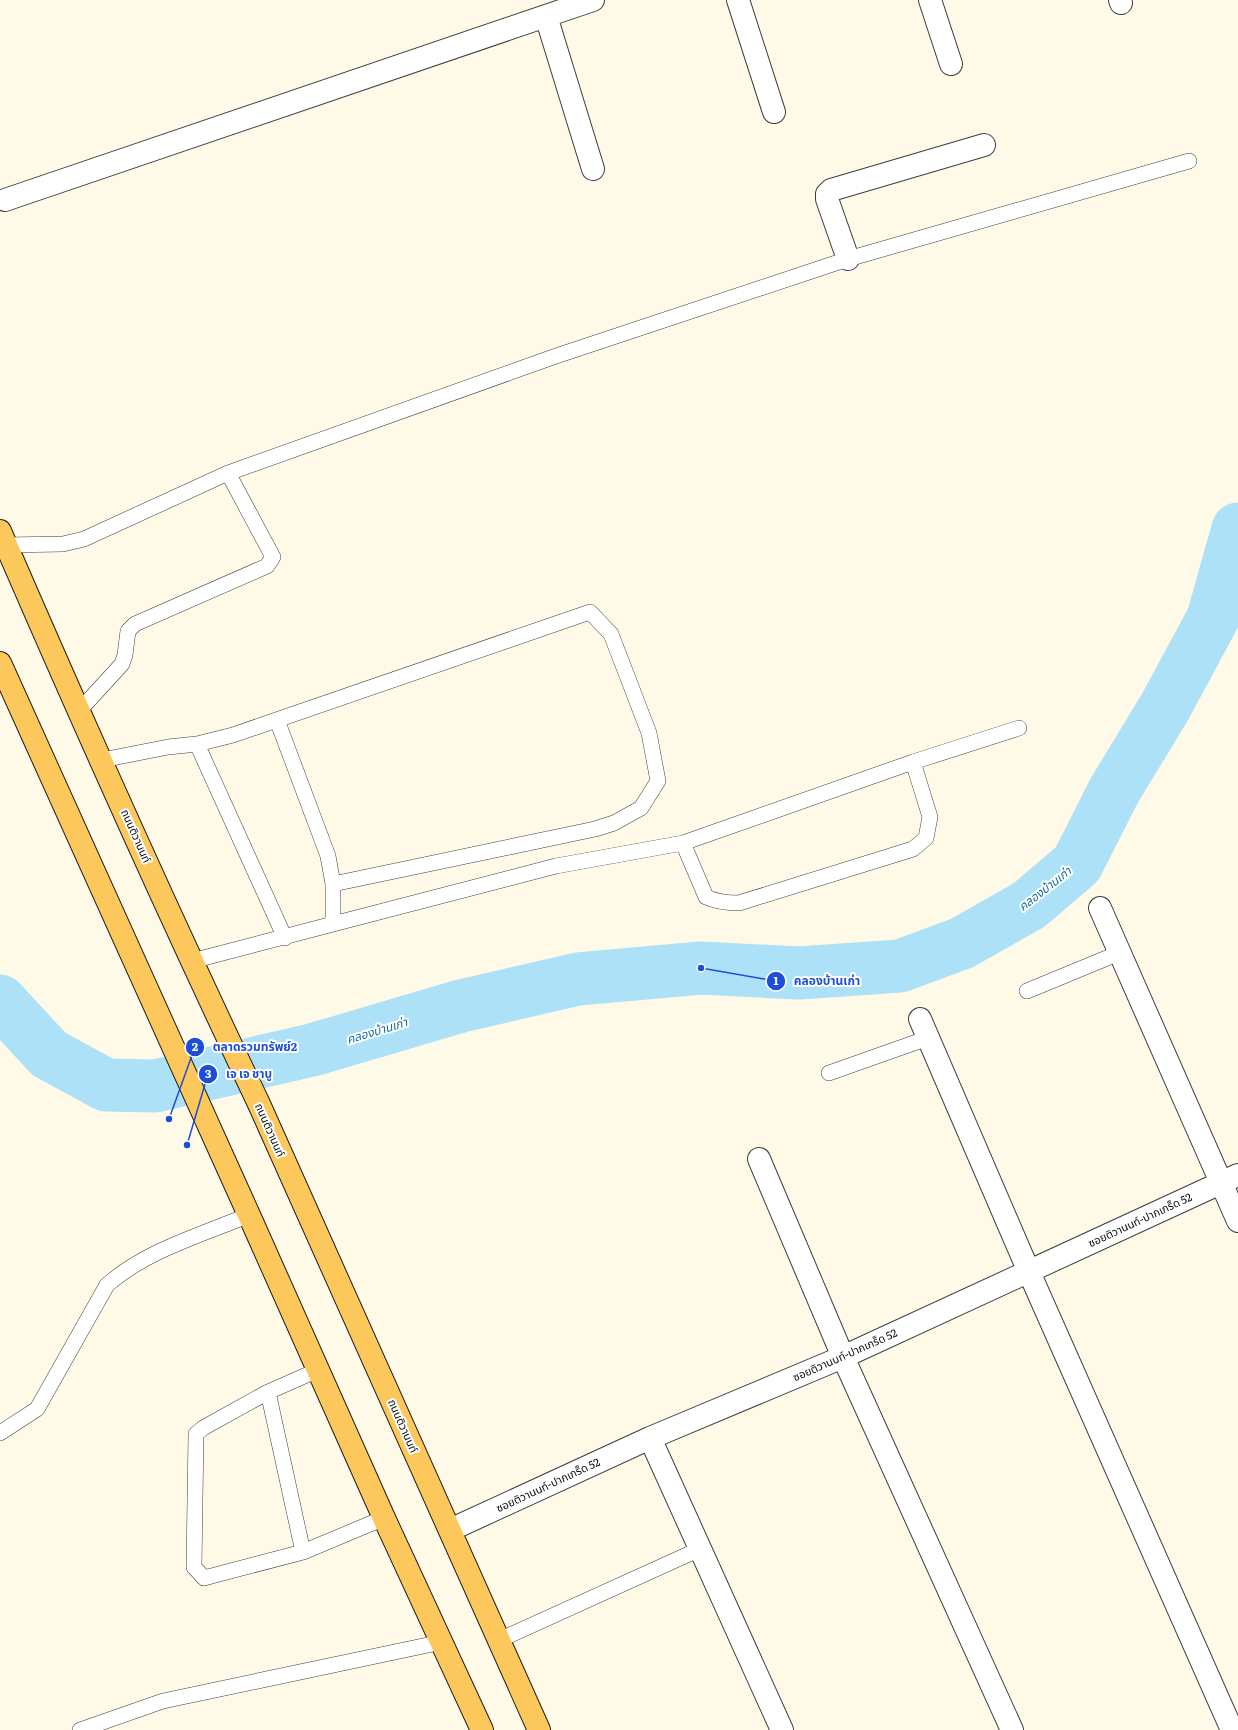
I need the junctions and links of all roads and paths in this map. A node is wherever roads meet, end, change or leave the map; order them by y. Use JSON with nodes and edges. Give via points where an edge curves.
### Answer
{"nodes":[{"id":1,"x":593,"y":0,"type":"edge"},
{"id":2,"x":738,"y":0,"type":"edge"},
{"id":3,"x":930,"y":0,"type":"edge"},
{"id":4,"x":546,"y":16,"type":"junction"},
{"id":5,"x":952,"y":64,"type":"dead end"},
{"id":6,"x":774,"y":112,"type":"dead end"},
{"id":7,"x":984,"y":144,"type":"dead end"},
{"id":8,"x":1189,"y":161,"type":"dead end"},
{"id":9,"x":593,"y":169,"type":"dead end"},
{"id":10,"x":5,"y":200,"type":"dead end"},
{"id":11,"x":848,"y":259,"type":"junction"},
{"id":12,"x":228,"y":473,"type":"junction"},
{"id":13,"x":3,"y":538,"type":"edge"},
{"id":14,"x":0,"y":664,"type":"edge"},
{"id":15,"x":79,"y":711,"type":"junction"},
{"id":16,"x":277,"y":720,"type":"junction"},
{"id":17,"x":1019,"y":728,"type":"dead end"},
{"id":18,"x":197,"y":744,"type":"junction"},
{"id":19,"x":102,"y":760,"type":"junction"},
{"id":20,"x":913,"y":762,"type":"junction"},
{"id":21,"x":683,"y":843,"type":"junction"},
{"id":22,"x":333,"y":884,"type":"junction"},
{"id":23,"x":1100,"y":908,"type":"dead end"},
{"id":24,"x":334,"y":924,"type":"junction"},
{"id":25,"x":285,"y":938,"type":"junction"},
{"id":26,"x":1119,"y":953,"type":"junction"},
{"id":27,"x":192,"y":961,"type":"junction"},
{"id":28,"x":1027,"y":991,"type":"dead end"},
{"id":29,"x":924,"y":1029,"type":"joint"},
{"id":30,"x":829,"y":1073,"type":"dead end"},
{"id":31,"x":759,"y":1159,"type":"dead end"},
{"id":32,"x":1229,"y":1179,"type":"edge"},
{"id":33,"x":249,"y":1215,"type":"junction"},
{"id":34,"x":1238,"y":1221,"type":"edge"},
{"id":35,"x":1029,"y":1272,"type":"junction"},
{"id":36,"x":843,"y":1357,"type":"junction"},
{"id":37,"x":318,"y":1370,"type":"junction"},
{"id":38,"x":268,"y":1392,"type":"junction"},
{"id":39,"x":0,"y":1433,"type":"edge"},
{"id":40,"x":650,"y":1438,"type":"junction"},
{"id":41,"x":384,"y":1518,"type":"junction"},
{"id":42,"x":450,"y":1530,"type":"junction"},
{"id":43,"x":700,"y":1549,"type":"junction"},
{"id":44,"x":303,"y":1552,"type":"junction"},
{"id":45,"x":499,"y":1640,"type":"junction"},
{"id":46,"x":442,"y":1642,"type":"junction"},
{"id":47,"x":80,"y":1730,"type":"edge"},
{"id":48,"x":482,"y":1730,"type":"edge"},
{"id":49,"x":539,"y":1730,"type":"edge"},
{"id":50,"x":782,"y":1730,"type":"edge"},
{"id":51,"x":1012,"y":1730,"type":"edge"},
{"id":52,"x":1232,"y":1730,"type":"edge"}],
"edges":[{"from":1,"to":4,"type":"street"},
{"from":2,"to":6,"type":"street"},
{"from":3,"to":5,"type":"street"},
{"from":4,"to":9,"type":"street"},
{"from":4,"to":10,"type":"street"},
{"from":7,"to":11,"type":"street","via":[[831,190],[827,199]]},
{"from":8,"to":11,"type":"lane"},
{"from":11,"to":12,"type":"lane","via":[[556,356]]},
{"from":12,"to":13,"type":"lane","via":[[84,539],[63,544]]},
{"from":12,"to":15,"type":"lane","via":[[273,557],[271,563],[135,624],[128,631],[122,664]]},
{"from":13,"to":15,"type":"main road","name":"ถนนติวานนท์"},
{"from":14,"to":33,"type":"main road"},
{"from":15,"to":19,"type":"main road","name":"ถนนติวานนท์"},
{"from":16,"to":18,"type":"lane"},
{"from":16,"to":22,"type":"lane","via":[[328,856]]},
{"from":16,"to":22,"type":"lane","via":[[590,612],[611,634],[649,733],[658,781],[640,808],[614,823]]},
{"from":17,"to":20,"type":"lane"},
{"from":18,"to":19,"type":"lane"},
{"from":18,"to":25,"type":"lane"},
{"from":19,"to":27,"type":"main road","name":"ถนนติวานนท์"},
{"from":20,"to":21,"type":"lane"},
{"from":20,"to":21,"type":"lane","via":[[930,817],[926,838],[913,849],[739,903],[728,903],[706,897]]},
{"from":21,"to":24,"type":"lane","via":[[556,866]]},
{"from":22,"to":24,"type":"lane"},
{"from":23,"to":26,"type":"street"},
{"from":24,"to":25,"type":"lane"},
{"from":25,"to":27,"type":"lane"},
{"from":26,"to":28,"type":"lane"},
{"from":26,"to":32,"type":"street"},
{"from":27,"to":42,"type":"main road","name":"ถนนติวานนท์"},
{"from":29,"to":30,"type":"lane"},
{"from":29,"to":35,"type":"street"},
{"from":31,"to":36,"type":"street"},
{"from":32,"to":34,"type":"street"},
{"from":32,"to":35,"type":"street","name":"ซอยติวานนท์-ปากเกร็ด 52"},
{"from":33,"to":37,"type":"main road"},
{"from":33,"to":39,"type":"lane","via":[[150,1256],[124,1271],[107,1285],[37,1409]]},
{"from":35,"to":36,"type":"street","name":"ซอยติวานนท์-ปากเกร็ด 52"},
{"from":35,"to":52,"type":"street"},
{"from":36,"to":40,"type":"street","name":"ซอยติวานนท์-ปากเกร็ด 52"},
{"from":36,"to":51,"type":"street"},
{"from":37,"to":38,"type":"lane"},
{"from":37,"to":41,"type":"main road"},
{"from":38,"to":44,"type":"lane"},
{"from":38,"to":44,"type":"lane","via":[[196,1434],[194,1567],[204,1578]]},
{"from":40,"to":42,"type":"street","name":"ซอยติวานนท์-ปากเกร็ด 52"},
{"from":40,"to":43,"type":"street"},
{"from":41,"to":44,"type":"lane"},
{"from":41,"to":46,"type":"main road"},
{"from":42,"to":45,"type":"main road","name":"ถนนติวานนท์"},
{"from":43,"to":45,"type":"lane"},
{"from":43,"to":50,"type":"street"},
{"from":45,"to":49,"type":"main road","name":"ถนนติวานนท์"},
{"from":46,"to":47,"type":"lane","via":[[163,1701]]},
{"from":46,"to":48,"type":"main road"}]}
